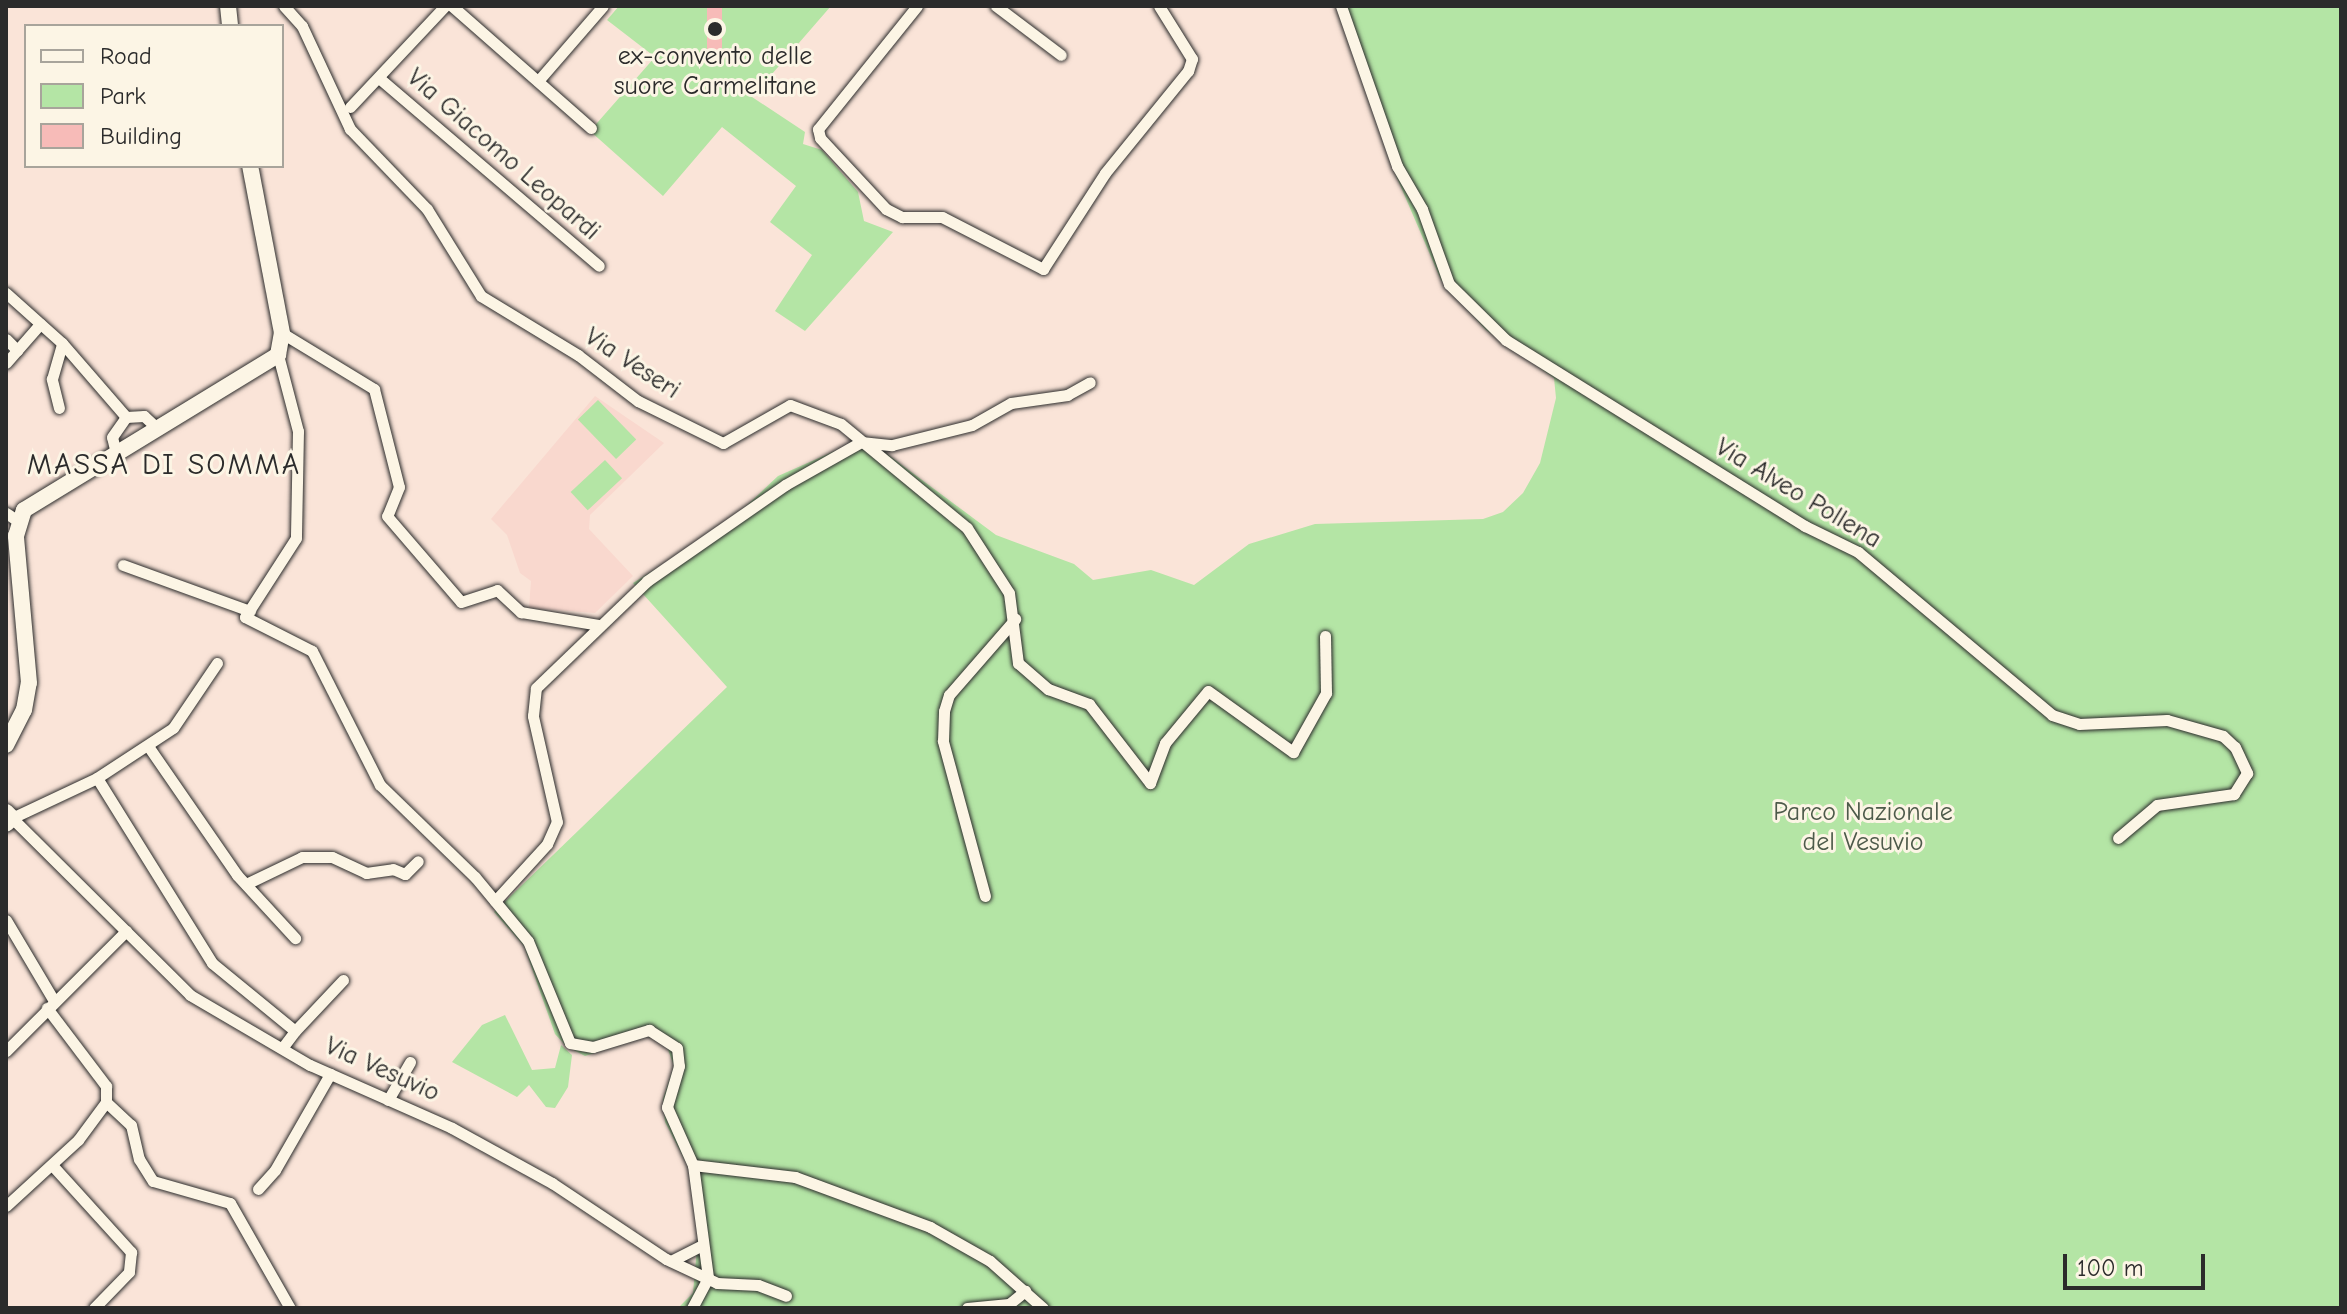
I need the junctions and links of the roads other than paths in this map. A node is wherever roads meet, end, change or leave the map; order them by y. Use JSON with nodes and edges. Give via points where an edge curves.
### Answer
{"nodes":[{"id":1,"x":284,"y":6,"type":"edge"},
{"id":2,"x":445,"y":6,"type":"edge"},
{"id":3,"x":452,"y":6,"type":"edge"},
{"id":4,"x":603,"y":6,"type":"edge"},
{"id":5,"x":917,"y":6,"type":"edge"},
{"id":6,"x":996,"y":6,"type":"edge"},
{"id":7,"x":1159,"y":6,"type":"edge"},
{"id":8,"x":1341,"y":6,"type":"edge"},
{"id":9,"x":1061,"y":55,"type":"dead end"},
{"id":10,"x":379,"y":78,"type":"junction"},
{"id":11,"x":538,"y":81,"type":"junction"},
{"id":12,"x":350,"y":107,"type":"dead end"},
{"id":13,"x":591,"y":128,"type":"dead end"},
{"id":14,"x":250,"y":168,"type":"edge"},
{"id":15,"x":599,"y":266,"type":"dead end"},
{"id":16,"x":6,"y":293,"type":"edge"},
{"id":17,"x":40,"y":324,"type":"junction"},
{"id":18,"x":282,"y":333,"type":"junction"},
{"id":19,"x":6,"y":339,"type":"edge"},
{"id":20,"x":62,"y":343,"type":"junction"},
{"id":21,"x":17,"y":350,"type":"junction"},
{"id":22,"x":278,"y":355,"type":"junction"},
{"id":23,"x":6,"y":363,"type":"edge"},
{"id":24,"x":1090,"y":382,"type":"dead end"},
{"id":25,"x":59,"y":408,"type":"dead end"},
{"id":26,"x":126,"y":417,"type":"junction"},
{"id":27,"x":158,"y":429,"type":"junction"},
{"id":28,"x":861,"y":442,"type":"junction"},
{"id":29,"x":116,"y":453,"type":"junction"},
{"id":30,"x":12,"y":517,"type":"edge"},
{"id":31,"x":123,"y":565,"type":"dead end"},
{"id":32,"x":248,"y":614,"type":"junction"},
{"id":33,"x":1015,"y":619,"type":"junction"},
{"id":34,"x":599,"y":625,"type":"junction"},
{"id":35,"x":1325,"y":636,"type":"dead end"},
{"id":36,"x":217,"y":663,"type":"dead end"},
{"id":37,"x":6,"y":745,"type":"edge"},
{"id":38,"x":148,"y":746,"type":"junction"},
{"id":39,"x":97,"y":778,"type":"junction"},
{"id":40,"x":8,"y":818,"type":"edge"},
{"id":41,"x":2118,"y":838,"type":"dead end"},
{"id":42,"x":418,"y":861,"type":"dead end"},
{"id":43,"x":246,"y":884,"type":"junction"},
{"id":44,"x":985,"y":896,"type":"dead end"},
{"id":45,"x":495,"y":901,"type":"junction"},
{"id":46,"x":6,"y":920,"type":"edge"},
{"id":47,"x":126,"y":931,"type":"junction"},
{"id":48,"x":295,"y":938,"type":"dead end"},
{"id":49,"x":343,"y":980,"type":"dead end"},
{"id":50,"x":50,"y":1004,"type":"junction"},
{"id":51,"x":295,"y":1031,"type":"junction"},
{"id":52,"x":282,"y":1048,"type":"junction"},
{"id":53,"x":6,"y":1051,"type":"edge"},
{"id":54,"x":410,"y":1062,"type":"dead end"},
{"id":55,"x":330,"y":1074,"type":"junction"},
{"id":56,"x":388,"y":1100,"type":"junction"},
{"id":57,"x":106,"y":1102,"type":"junction"},
{"id":58,"x":52,"y":1165,"type":"junction"},
{"id":59,"x":693,"y":1165,"type":"junction"},
{"id":60,"x":258,"y":1189,"type":"dead end"},
{"id":61,"x":6,"y":1206,"type":"edge"},
{"id":62,"x":703,"y":1245,"type":"junction"},
{"id":63,"x":671,"y":1261,"type":"junction"},
{"id":64,"x":708,"y":1278,"type":"junction"},
{"id":65,"x":1025,"y":1291,"type":"junction"},
{"id":66,"x":786,"y":1296,"type":"dead end"},
{"id":67,"x":94,"y":1308,"type":"edge"},
{"id":68,"x":290,"y":1308,"type":"edge"},
{"id":69,"x":692,"y":1308,"type":"edge"},
{"id":70,"x":967,"y":1308,"type":"edge"},
{"id":71,"x":1043,"y":1308,"type":"edge"}],
"edges":[{"from":1,"to":28,"type":"street","name":"Via Veseri","via":[[302,26],[350,129],[427,209],[463,275],[489,304],[548,335],[638,401],[723,443],[790,405],[841,424]]},
{"from":2,"to":10,"type":"street","name":"Via Giacomo Leopardi"},
{"from":3,"to":11,"type":"street"},
{"from":4,"to":11,"type":"street"},
{"from":5,"to":7,"type":"street","via":[[818,129],[820,138],[886,209],[902,217],[942,217],[1043,269],[1105,173],[1188,71],[1192,59]]},
{"from":6,"to":9,"type":"street"},
{"from":8,"to":41,"type":"street","name":"Via Alveo Pollena","via":[[1397,166],[1422,209],[1449,284],[1506,340],[1805,526],[1858,552],[2052,715],[2079,724],[2167,720],[2223,736],[2235,747],[2247,773],[2234,794],[2157,805]]},
{"from":10,"to":12,"type":"street","name":"Via Giacomo Leopardi"},
{"from":10,"to":15,"type":"street","name":"Via Giacomo Leopardi"},
{"from":11,"to":13,"type":"street"},
{"from":14,"to":18,"type":"street"},
{"from":16,"to":17,"type":"street"},
{"from":17,"to":20,"type":"street"},
{"from":17,"to":21,"type":"street"},
{"from":18,"to":22,"type":"street"},
{"from":18,"to":34,"type":"street","via":[[374,389],[399,487],[387,516],[461,602],[497,590],[521,612]]},
{"from":19,"to":21,"type":"street"},
{"from":20,"to":25,"type":"street","via":[[52,379]]},
{"from":20,"to":26,"type":"street"},
{"from":21,"to":23,"type":"street"},
{"from":22,"to":27,"type":"street"},
{"from":22,"to":32,"type":"street","via":[[298,431],[301,495],[296,538]]},
{"from":24,"to":28,"type":"street","via":[[1067,395],[1011,403],[972,425],[892,445]]},
{"from":26,"to":27,"type":"street","via":[[144,416]]},
{"from":26,"to":29,"type":"street","via":[[112,437]]},
{"from":27,"to":29,"type":"street"},
{"from":28,"to":33,"type":"street","name":"Via Veseri","via":[[967,528],[1002,577]]},
{"from":28,"to":34,"type":"street","via":[[785,485],[647,581]]},
{"from":29,"to":30,"type":"street"},
{"from":30,"to":37,"type":"street","via":[[29,683],[24,710]]},
{"from":31,"to":32,"type":"street"},
{"from":32,"to":45,"type":"street","via":[[312,651],[380,785]]},
{"from":33,"to":35,"type":"street","name":"Via Veseri","via":[[1011,648],[1018,663],[1048,689],[1089,704],[1150,783],[1165,743],[1208,691],[1293,752],[1326,693]]},
{"from":33,"to":44,"type":"street","via":[[949,695],[944,711],[943,741]]},
{"from":34,"to":45,"type":"street","via":[[534,694],[533,716],[557,822],[547,844]]},
{"from":36,"to":38,"type":"street","via":[[191,710]]},
{"from":38,"to":39,"type":"street"},
{"from":38,"to":43,"type":"street"},
{"from":39,"to":40,"type":"street"},
{"from":39,"to":51,"type":"street","via":[[212,963]]},
{"from":40,"to":47,"type":"street","name":"Via Vesuvio"},
{"from":42,"to":43,"type":"street","via":[[402,875],[393,869],[361,872],[332,857],[302,857]]},
{"from":43,"to":48,"type":"street"},
{"from":45,"to":59,"type":"street","via":[[532,949],[570,1043],[593,1047],[649,1030],[677,1048],[679,1066],[667,1107]]},
{"from":46,"to":50,"type":"street"},
{"from":47,"to":50,"type":"street"},
{"from":47,"to":52,"type":"street","name":"Via Vesuvio","via":[[190,995]]},
{"from":49,"to":51,"type":"street"},
{"from":50,"to":53,"type":"street"},
{"from":50,"to":57,"type":"street","via":[[106,1086]]},
{"from":51,"to":52,"type":"street"},
{"from":52,"to":55,"type":"street","name":"Via Vesuvio"},
{"from":54,"to":56,"type":"street"},
{"from":55,"to":56,"type":"street","name":"Via Vesuvio"},
{"from":55,"to":60,"type":"street","via":[[275,1170]]},
{"from":56,"to":63,"type":"street","name":"Via Vesuvio","via":[[552,1183]]},
{"from":57,"to":58,"type":"street"},
{"from":57,"to":68,"type":"street","via":[[131,1125],[139,1159],[153,1181],[230,1203]]},
{"from":58,"to":61,"type":"street"},
{"from":58,"to":67,"type":"street","via":[[131,1252],[129,1272]]},
{"from":59,"to":62,"type":"street"},
{"from":59,"to":65,"type":"street","via":[[795,1177],[930,1227],[969,1247]]},
{"from":62,"to":63,"type":"street"},
{"from":62,"to":64,"type":"street"},
{"from":63,"to":64,"type":"street","name":"Via Vesuvio"},
{"from":64,"to":66,"type":"street","name":"Via Vesuvio"},
{"from":64,"to":69,"type":"street"},
{"from":65,"to":70,"type":"street","via":[[1009,1304]]},
{"from":65,"to":71,"type":"street"}]}
